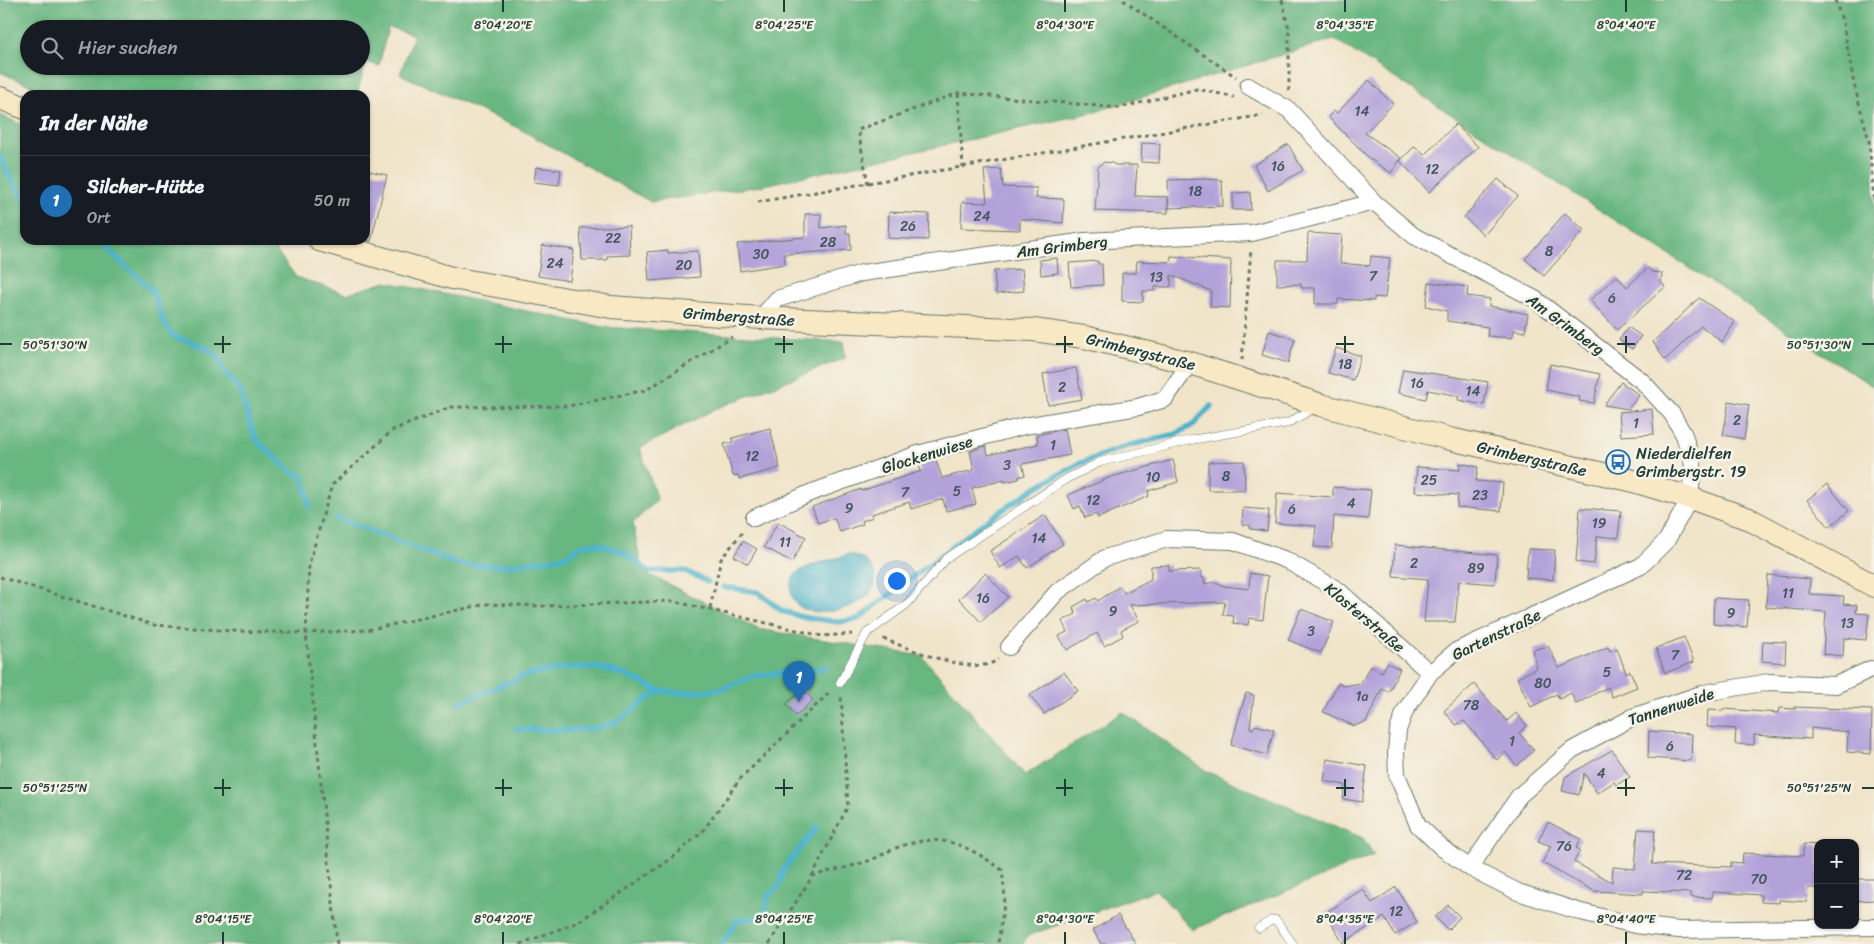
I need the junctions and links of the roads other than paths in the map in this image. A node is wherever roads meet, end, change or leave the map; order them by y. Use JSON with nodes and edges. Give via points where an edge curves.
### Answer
{"nodes":[{"id":1,"x":1246,"y":93,"type":"road end"},
{"id":2,"x":0,"y":98,"type":"edge"},
{"id":3,"x":20,"y":106,"type":"edge"},
{"id":4,"x":1374,"y":202,"type":"junction"},
{"id":5,"x":336,"y":245,"type":"edge"},
{"id":6,"x":761,"y":318,"type":"junction"},
{"id":7,"x":1190,"y":363,"type":"junction"},
{"id":8,"x":1320,"y":404,"type":"junction"},
{"id":9,"x":1690,"y":498,"type":"junction"},
{"id":10,"x":754,"y":518,"type":"road end"},
{"id":11,"x":1874,"y":586,"type":"edge"},
{"id":12,"x":1009,"y":647,"type":"road end"},
{"id":13,"x":1871,"y":670,"type":"dead end"},
{"id":14,"x":1430,"y":673,"type":"junction"},
{"id":15,"x":840,"y":682,"type":"road end"},
{"id":16,"x":1470,"y":868,"type":"junction"},
{"id":17,"x":1874,"y":927,"type":"edge"},
{"id":18,"x":1259,"y":928,"type":"dead end"},
{"id":19,"x":1293,"y":944,"type":"edge"}],
"edges":[{"from":1,"to":4,"type":"street","name":"Am Grimberg","via":[[1289,110]]},
{"from":2,"to":3,"type":"street"},
{"from":4,"to":6,"type":"street","name":"Am Grimberg","via":[[1252,233],[1084,241],[862,273],[777,299]]},
{"from":4,"to":9,"type":"street","name":"Am Grimberg","via":[[1414,236],[1535,298],[1643,382],[1672,414],[1684,434],[1693,465]]},
{"from":5,"to":6,"type":"street","name":"Grimbergstraße","via":[[452,278],[601,305]]},
{"from":6,"to":7,"type":"street","name":"Grimbergstraße","via":[[1033,330],[1084,336]]},
{"from":7,"to":8,"type":"street","name":"Grimbergstraße"},
{"from":7,"to":10,"type":"street","name":"Glockenwiese","via":[[1165,399],[1138,407],[1024,426],[918,454],[810,493]]},
{"from":8,"to":9,"type":"street","name":"Grimbergstraße","via":[[1450,439],[1630,480]]},
{"from":8,"to":15,"type":"lane","via":[[1288,423],[1191,440],[1100,462],[1066,479],[947,558],[907,604],[866,633]]},
{"from":9,"to":11,"type":"street","name":"Grimbergstraße","via":[[1749,519]]},
{"from":9,"to":14,"type":"street","name":"Gartenstraße","via":[[1667,540],[1641,566],[1456,651]]},
{"from":12,"to":14,"type":"street","name":"Klosterstraße","via":[[1057,592],[1104,558],[1167,539],[1233,542],[1286,560],[1338,590]]},
{"from":13,"to":16,"type":"street","name":"Tannenweide","via":[[1836,685],[1769,682],[1704,693],[1635,716],[1572,750],[1518,796]]},
{"from":14,"to":16,"type":"street","name":"Gartenstraße","via":[[1405,711],[1398,730],[1397,775],[1418,825]]},
{"from":16,"to":17,"type":"street","name":"Gartenstraße","via":[[1518,892],[1635,925],[1679,930]]},
{"from":18,"to":19,"type":"lane","via":[[1276,920]]}]}
